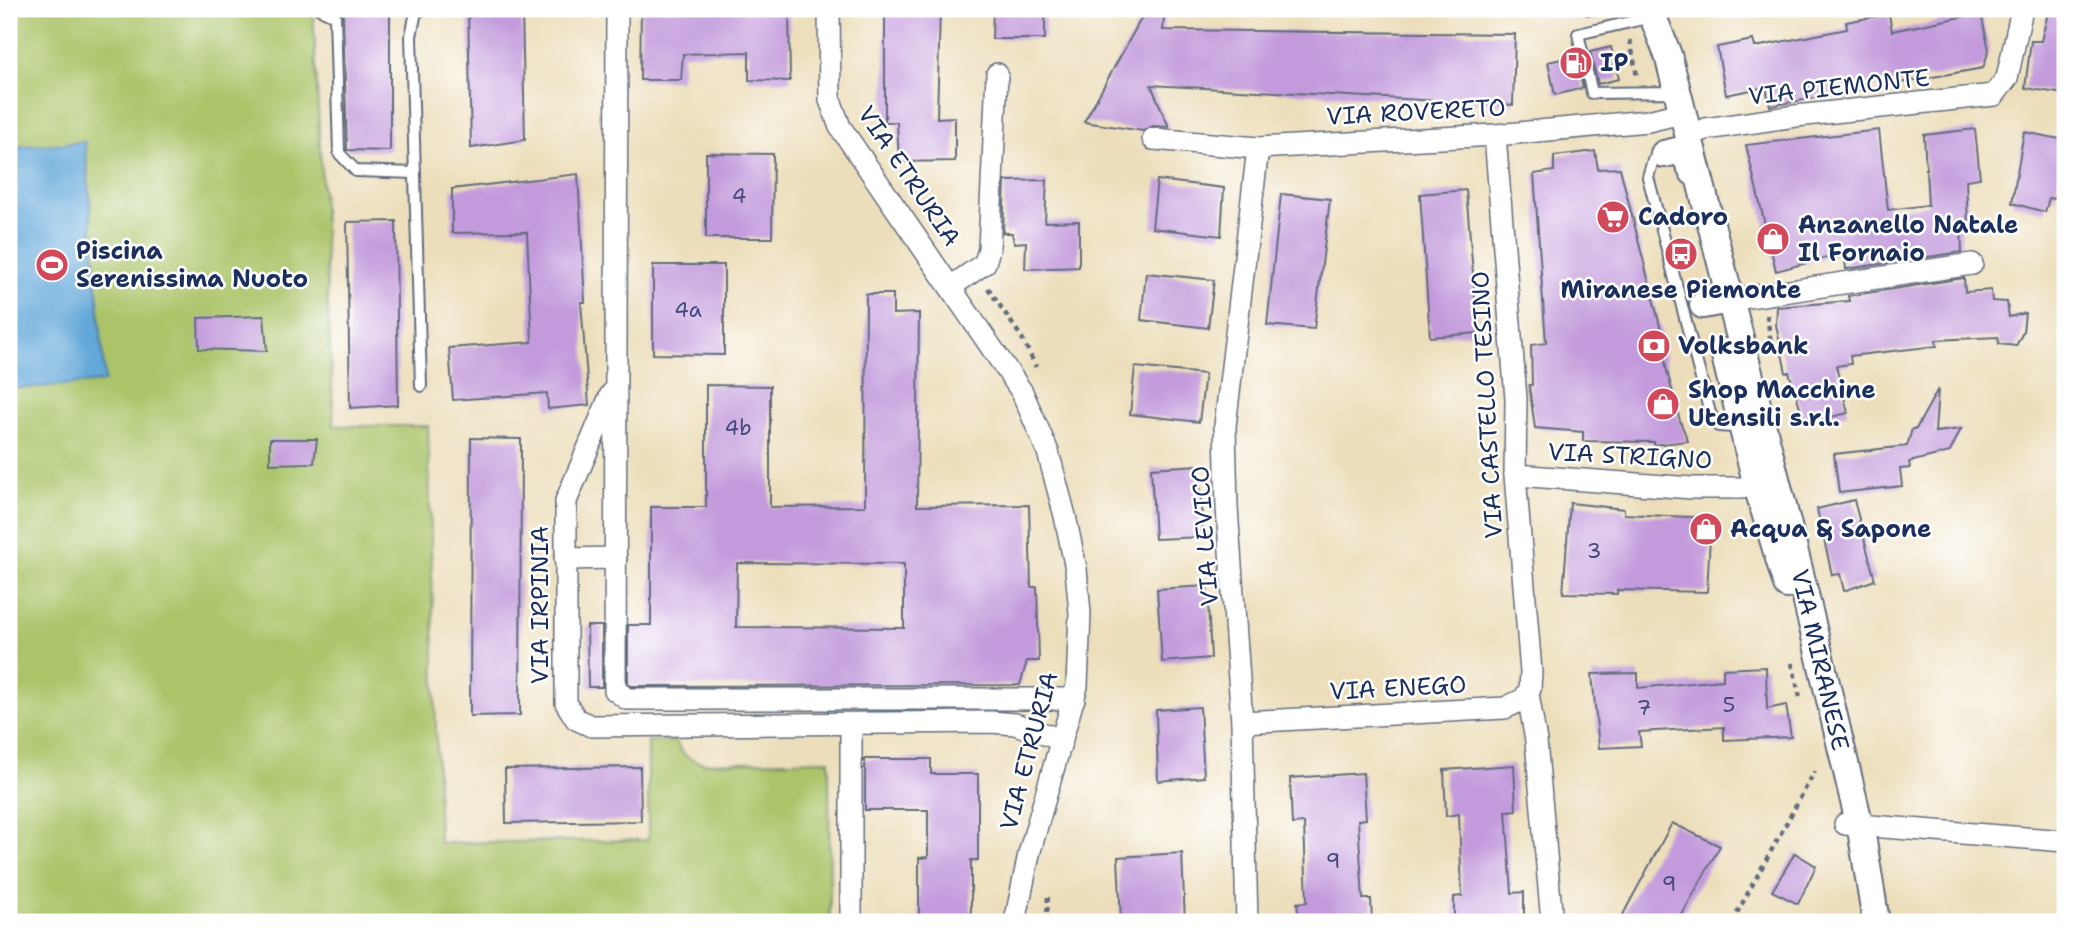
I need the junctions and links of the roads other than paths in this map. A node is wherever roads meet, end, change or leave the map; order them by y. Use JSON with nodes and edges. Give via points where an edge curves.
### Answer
{"nodes":[{"id":1,"x":320,"y":9,"type":"edge"},
{"id":2,"x":424,"y":9,"type":"edge"},
{"id":3,"x":617,"y":9,"type":"edge"},
{"id":4,"x":829,"y":9,"type":"edge"},
{"id":5,"x":1588,"y":9,"type":"edge"},
{"id":6,"x":2022,"y":9,"type":"edge"},
{"id":7,"x":1645,"y":11,"type":"edge"},
{"id":8,"x":997,"y":74,"type":"dead end"},
{"id":9,"x":1669,"y":118,"type":"junction"},
{"id":10,"x":1495,"y":135,"type":"junction"},
{"id":11,"x":1153,"y":139,"type":"dead end"},
{"id":12,"x":1258,"y":148,"type":"junction"},
{"id":13,"x":415,"y":173,"type":"junction"},
{"id":14,"x":1972,"y":264,"type":"dead end"},
{"id":15,"x":952,"y":286,"type":"junction"},
{"id":16,"x":1707,"y":303,"type":"junction"},
{"id":17,"x":616,"y":383,"type":"junction"},
{"id":18,"x":421,"y":386,"type":"dead end"},
{"id":19,"x":1753,"y":391,"type":"junction"},
{"id":20,"x":1743,"y":425,"type":"junction"},
{"id":21,"x":1515,"y":475,"type":"junction"},
{"id":22,"x":1750,"y":487,"type":"junction"},
{"id":23,"x":616,"y":558,"type":"junction"},
{"id":24,"x":565,"y":559,"type":"junction"},
{"id":25,"x":1800,"y":572,"type":"junction"},
{"id":26,"x":1528,"y":694,"type":"junction"},
{"id":27,"x":794,"y":699,"type":"junction"},
{"id":28,"x":1074,"y":699,"type":"junction"},
{"id":29,"x":1242,"y":722,"type":"junction"},
{"id":30,"x":794,"y":723,"type":"junction"},
{"id":31,"x":851,"y":724,"type":"junction"},
{"id":32,"x":1062,"y":740,"type":"junction"},
{"id":33,"x":1852,"y":824,"type":"junction"},
{"id":34,"x":2065,"y":841,"type":"edge"},
{"id":35,"x":1874,"y":913,"type":"edge"},
{"id":36,"x":851,"y":922,"type":"edge"},
{"id":37,"x":1015,"y":922,"type":"edge"},
{"id":38,"x":1247,"y":922,"type":"edge"},
{"id":39,"x":1552,"y":922,"type":"edge"}],
"edges":[{"from":1,"to":13,"type":"lane","via":[[335,16],[339,153],[356,171]]},
{"from":2,"to":13,"type":"lane","via":[[416,12],[411,23]]},
{"from":3,"to":17,"type":"street","name":"VIA IRPINIA"},
{"from":4,"to":15,"type":"street","name":"VIA ETRURIA","via":[[830,100],[840,127]]},
{"from":5,"to":7,"type":"lane"},
{"from":6,"to":9,"type":"street","name":"VIA PIEMONTE","via":[[2010,67],[1997,92],[1979,99],[1706,129]]},
{"from":7,"to":9,"type":"street"},
{"from":7,"to":9,"type":"lane","via":[[1626,23],[1578,34],[1592,93]]},
{"from":8,"to":15,"type":"street","name":"VIA ETRURIA","via":[[989,249],[985,263]]},
{"from":9,"to":10,"type":"street","name":"VIA ROVERETO"},
{"from":9,"to":16,"type":"street"},
{"from":9,"to":16,"type":"street","name":"VIA MIRANESE","via":[[1697,176]]},
{"from":10,"to":12,"type":"street","name":"VIA ROVERETO"},
{"from":10,"to":21,"type":"street","name":"VIA CASTELLO TESINO","via":[[1516,399]]},
{"from":11,"to":12,"type":"street","name":"VIA ROVERETO"},
{"from":12,"to":29,"type":"street","name":"VIA LEVICO","via":[[1225,426]]},
{"from":13,"to":18,"type":"lane"},
{"from":14,"to":16,"type":"street"},
{"from":15,"to":28,"type":"street","name":"VIA ETRURIA","via":[[1022,392],[1048,452],[1076,569],[1079,658]]},
{"from":16,"to":19,"type":"street","name":"VIA MIRANESE"},
{"from":16,"to":20,"type":"street"},
{"from":17,"to":23,"type":"street"},
{"from":17,"to":24,"type":"street","name":"VIA IRPINIA","via":[[566,501]]},
{"from":19,"to":20,"type":"street"},
{"from":19,"to":25,"type":"street","name":"VIA MIRANESE"},
{"from":20,"to":22,"type":"street","via":[[1764,474]]},
{"from":21,"to":22,"type":"street","name":"VIA STRIGNO","via":[[1692,488]]},
{"from":21,"to":26,"type":"street","name":"VIA CASTELLO TESINO","via":[[1531,672]]},
{"from":22,"to":25,"type":"street","via":[[1770,493],[1787,551]]},
{"from":22,"to":33,"type":"street","name":"VIA MIRANESE","via":[[1804,640]]},
{"from":23,"to":24,"type":"street"},
{"from":23,"to":27,"type":"street","via":[[615,690],[627,699]]},
{"from":24,"to":30,"type":"street","name":"VIA IRPINIA","via":[[566,703],[576,719],[592,726]]},
{"from":25,"to":33,"type":"street","name":"VIA MIRANESE"},
{"from":26,"to":29,"type":"street","name":"VIA ENEGO","via":[[1513,706],[1478,710]]},
{"from":26,"to":39,"type":"street"},
{"from":27,"to":28,"type":"street"},
{"from":27,"to":30,"type":"street"},
{"from":28,"to":32,"type":"street","name":"VIA ETRURIA"},
{"from":29,"to":38,"type":"street","name":"VIA LEVICO"},
{"from":30,"to":31,"type":"street","name":"VIA IRPINIA"},
{"from":31,"to":32,"type":"street","name":"VIA IRPINIA","via":[[1016,724]]},
{"from":31,"to":36,"type":"street"},
{"from":32,"to":37,"type":"street","name":"VIA ETRURIA"},
{"from":33,"to":34,"type":"street"},
{"from":33,"to":35,"type":"street","name":"VIA MIRANESE"}]}
